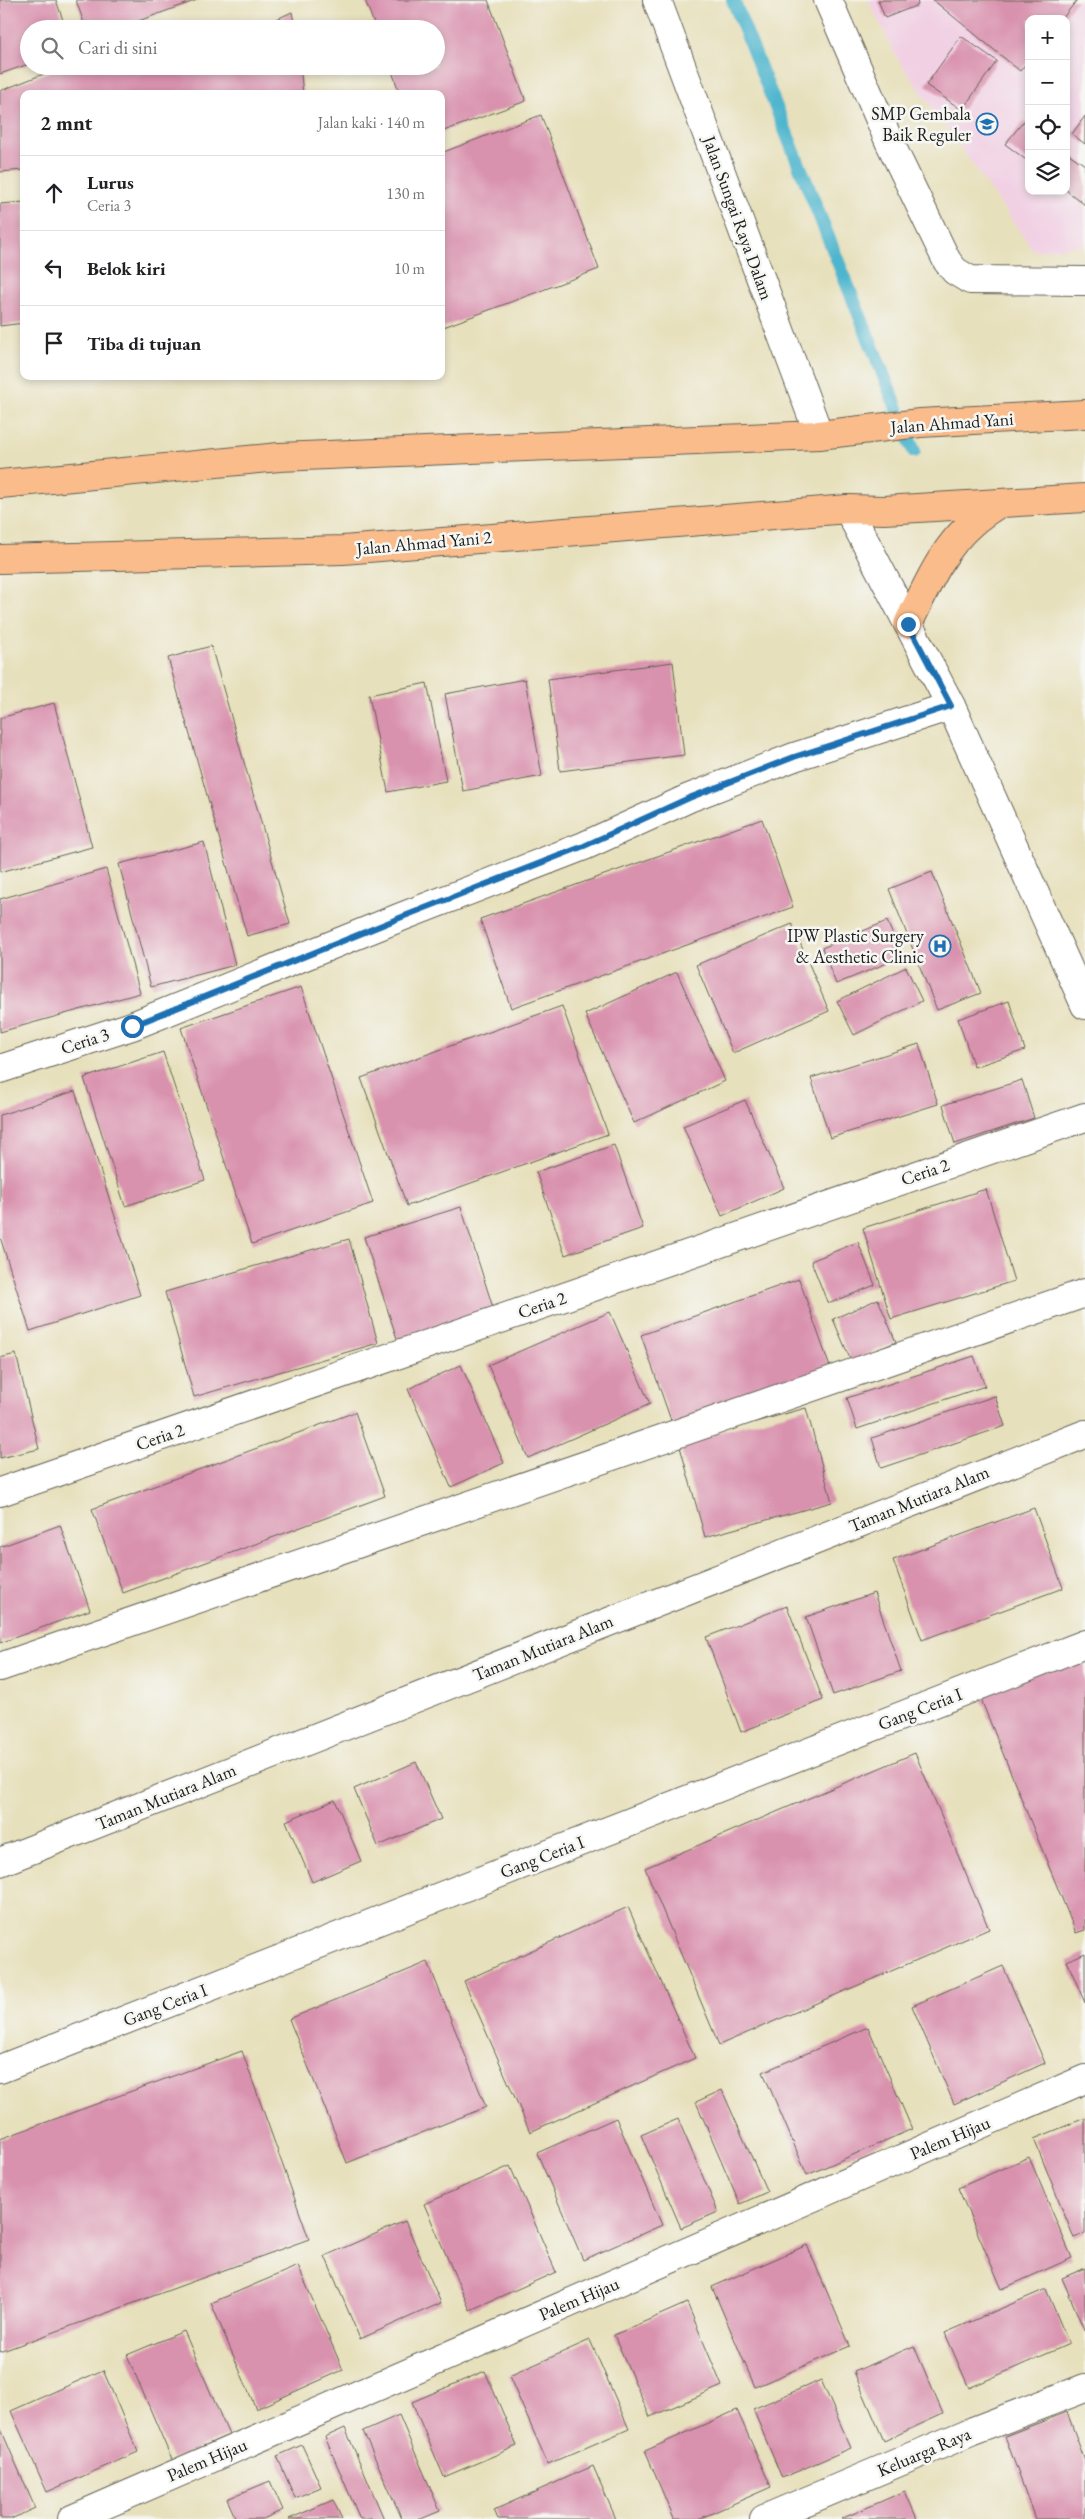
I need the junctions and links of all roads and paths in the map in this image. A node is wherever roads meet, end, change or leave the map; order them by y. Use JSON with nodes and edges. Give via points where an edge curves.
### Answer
{"nodes":[{"id":1,"x":657,"y":0,"type":"edge"},
{"id":2,"x":828,"y":0,"type":"edge"},
{"id":3,"x":1085,"y":281,"type":"edge"},
{"id":4,"x":1085,"y":414,"type":"edge"},
{"id":5,"x":819,"y":435,"type":"junction"},
{"id":6,"x":0,"y":484,"type":"edge"},
{"id":7,"x":1085,"y":498,"type":"edge"},
{"id":8,"x":1000,"y":503,"type":"junction"},
{"id":9,"x":848,"y":509,"type":"junction"},
{"id":10,"x":0,"y":559,"type":"edge"},
{"id":11,"x":908,"y":624,"type":"junction"},
{"id":12,"x":951,"y":706,"type":"junction"},
{"id":13,"x":1085,"y":1005,"type":"edge"},
{"id":14,"x":0,"y":1069,"type":"edge"},
{"id":15,"x":1085,"y":1117,"type":"edge"},
{"id":16,"x":1085,"y":1293,"type":"edge"},
{"id":17,"x":1085,"y":1434,"type":"edge"},
{"id":18,"x":0,"y":1492,"type":"edge"},
{"id":19,"x":1085,"y":1644,"type":"edge"},
{"id":20,"x":0,"y":1667,"type":"edge"},
{"id":21,"x":0,"y":1862,"type":"edge"},
{"id":22,"x":0,"y":2070,"type":"edge"},
{"id":23,"x":1085,"y":2080,"type":"edge"},
{"id":24,"x":1085,"y":2388,"type":"edge"},
{"id":25,"x":72,"y":2519,"type":"edge"},
{"id":26,"x":764,"y":2519,"type":"edge"}],
"edges":[{"from":1,"to":5,"type":"street","name":"Jalan Sungai Raya Dalam"},
{"from":2,"to":3,"type":"street","via":[[889,141],[955,272],[970,280]]},
{"from":4,"to":5,"type":"highway","name":"Jalan Ahmad Yani","via":[[920,423]]},
{"from":5,"to":6,"type":"highway","via":[[279,457]]},
{"from":7,"to":8,"type":"highway"},
{"from":8,"to":9,"type":"highway"},
{"from":8,"to":11,"type":"highway","via":[[972,523],[940,560]]},
{"from":9,"to":10,"type":"highway","name":"Jalan Ahmad Yani 2","via":[[343,550]]},
{"from":9,"to":11,"type":"street"},
{"from":11,"to":12,"type":"street"},
{"from":12,"to":13,"type":"street"},
{"from":12,"to":14,"type":"street","name":"Ceria 3","via":[[794,757],[689,798],[584,846],[132,1026]]},
{"from":15,"to":18,"type":"street","name":"Ceria 2"},
{"from":16,"to":20,"type":"street"},
{"from":17,"to":21,"type":"street","name":"Taman Mutiara Alam"},
{"from":19,"to":22,"type":"street","name":"Gang Ceria I"},
{"from":23,"to":25,"type":"street","name":"Palem Hijau"},
{"from":24,"to":26,"type":"street","name":"Keluarga Raya","via":[[972,2431]]}]}
